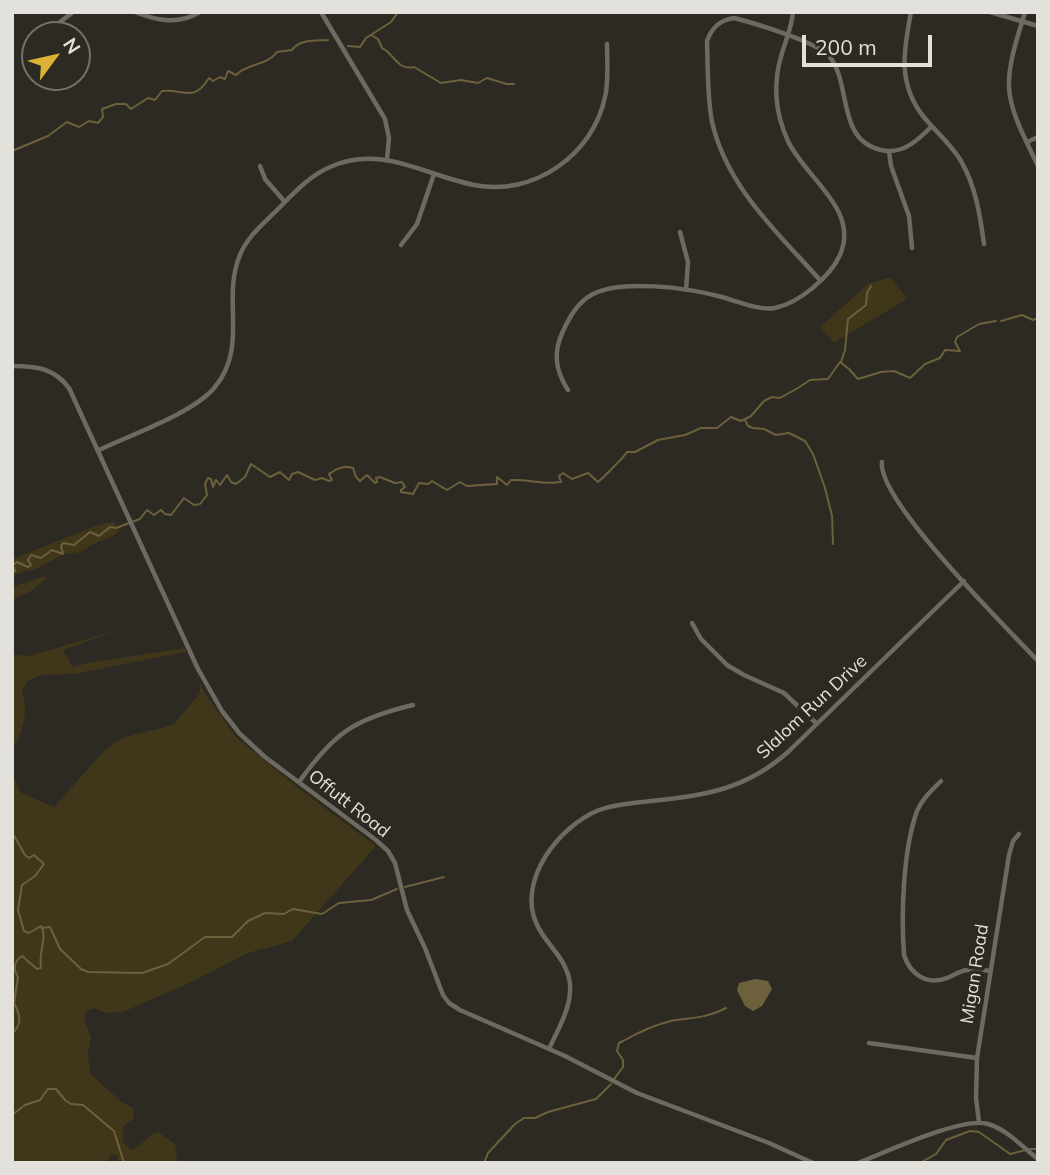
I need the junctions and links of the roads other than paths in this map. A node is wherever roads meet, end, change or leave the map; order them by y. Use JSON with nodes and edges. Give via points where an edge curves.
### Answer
{"nodes":[{"id":1,"x":135,"y":12,"type":"edge"},
{"id":2,"x":201,"y":12,"type":"edge"},
{"id":3,"x":321,"y":12,"type":"edge"},
{"id":4,"x":793,"y":12,"type":"edge"},
{"id":5,"x":911,"y":12,"type":"edge"},
{"id":6,"x":990,"y":12,"type":"edge"},
{"id":7,"x":1025,"y":12,"type":"edge"},
{"id":8,"x":1023,"y":22,"type":"junction"},
{"id":9,"x":1038,"y":26,"type":"edge"},
{"id":10,"x":787,"y":36,"type":"junction"},
{"id":11,"x":607,"y":44,"type":"dead end"},
{"id":12,"x":932,"y":126,"type":"junction"},
{"id":13,"x":1038,"y":137,"type":"edge"},
{"id":14,"x":1027,"y":142,"type":"junction"},
{"id":15,"x":889,"y":151,"type":"junction"},
{"id":16,"x":387,"y":159,"type":"junction"},
{"id":17,"x":260,"y":166,"type":"dead end"},
{"id":18,"x":1038,"y":166,"type":"edge"},
{"id":19,"x":434,"y":174,"type":"junction"},
{"id":20,"x":285,"y":202,"type":"junction"},
{"id":21,"x":680,"y":232,"type":"dead end"},
{"id":22,"x":984,"y":244,"type":"dead end"},
{"id":23,"x":401,"y":245,"type":"dead end"},
{"id":24,"x":912,"y":248,"type":"dead end"},
{"id":25,"x":820,"y":280,"type":"junction"},
{"id":26,"x":686,"y":290,"type":"junction"},
{"id":27,"x":12,"y":366,"type":"edge"},
{"id":28,"x":568,"y":390,"type":"dead end"},
{"id":29,"x":99,"y":450,"type":"junction"},
{"id":30,"x":882,"y":462,"type":"dead end"},
{"id":31,"x":964,"y":581,"type":"junction"},
{"id":32,"x":692,"y":623,"type":"dead end"},
{"id":33,"x":1038,"y":661,"type":"edge"},
{"id":34,"x":413,"y":705,"type":"dead end"},
{"id":35,"x":817,"y":724,"type":"junction"},
{"id":36,"x":941,"y":781,"type":"dead end"},
{"id":37,"x":299,"y":782,"type":"junction"},
{"id":38,"x":1019,"y":834,"type":"dead end"},
{"id":39,"x":990,"y":971,"type":"junction"},
{"id":40,"x":869,"y":1043,"type":"dead end"},
{"id":41,"x":549,"y":1049,"type":"junction"},
{"id":42,"x":977,"y":1058,"type":"junction"},
{"id":43,"x":979,"y":1122,"type":"junction"},
{"id":44,"x":1038,"y":1158,"type":"edge"},
{"id":45,"x":813,"y":1163,"type":"edge"},
{"id":46,"x":858,"y":1163,"type":"edge"}],
"edges":[{"from":1,"to":2,"type":"street","via":[[176,21]]},
{"from":3,"to":16,"type":"street","via":[[385,119]]},
{"from":4,"to":10,"type":"street"},
{"from":5,"to":12,"type":"street","via":[[904,48],[905,78],[914,102]]},
{"from":6,"to":8,"type":"street"},
{"from":7,"to":8,"type":"street"},
{"from":8,"to":9,"type":"street"},
{"from":8,"to":14,"type":"street","via":[[1010,68],[1009,91]]},
{"from":10,"to":15,"type":"street","via":[[827,54],[836,68],[855,129],[867,144]]},
{"from":10,"to":25,"type":"street","via":[[776,78],[781,124],[800,163],[839,210],[844,229],[841,253]]},
{"from":10,"to":25,"type":"street","via":[[734,18],[724,20],[710,33],[712,122],[735,180]]},
{"from":11,"to":19,"type":"street","via":[[606,96],[598,120],[576,152],[556,168],[503,187],[475,186]]},
{"from":12,"to":15,"type":"street","via":[[912,144]]},
{"from":12,"to":22,"type":"street","via":[[960,159],[971,182]]},
{"from":13,"to":14,"type":"street"},
{"from":14,"to":18,"type":"street"},
{"from":15,"to":24,"type":"street","via":[[909,216]]},
{"from":16,"to":19,"type":"street"},
{"from":16,"to":20,"type":"street","via":[[332,166]]},
{"from":17,"to":20,"type":"street"},
{"from":19,"to":23,"type":"street","via":[[417,224]]},
{"from":20,"to":29,"type":"street","via":[[251,237],[239,258],[233,283],[233,348],[217,385],[192,406]]},
{"from":21,"to":26,"type":"street","via":[[688,262]]},
{"from":25,"to":26,"type":"street","via":[[775,308]]},
{"from":26,"to":28,"type":"street","via":[[609,288],[586,299],[568,319],[555,349],[560,379]]},
{"from":27,"to":29,"type":"street","name":"Offutt Road","via":[[41,368],[62,379]]},
{"from":29,"to":37,"type":"street","name":"Offutt Road","via":[[214,698],[251,745]]},
{"from":30,"to":31,"type":"street","via":[[884,478],[904,513]]},
{"from":31,"to":33,"type":"street"},
{"from":31,"to":35,"type":"street","name":"Slalom Run Drive"},
{"from":32,"to":35,"type":"street","via":[[727,665],[784,693]]},
{"from":34,"to":37,"type":"street","via":[[377,714],[348,729],[325,748]]},
{"from":35,"to":41,"type":"street","name":"Slalom Run Drive","via":[[776,763],[741,783],[706,794],[606,808],[581,820],[559,839],[536,875],[531,897],[536,922],[562,959],[570,982],[568,1007]]},
{"from":36,"to":39,"type":"street","via":[[923,800],[915,819],[905,880],[904,955],[915,973],[931,981],[969,969]]},
{"from":37,"to":41,"type":"street","name":"Offutt Road","via":[[390,855],[407,910],[447,1001]]},
{"from":38,"to":39,"type":"street","name":"Migan Road","via":[[1009,855]]},
{"from":39,"to":42,"type":"street","name":"Migan Road"},
{"from":40,"to":42,"type":"street"},
{"from":41,"to":45,"type":"street","name":"Offutt Road","via":[[637,1093]]},
{"from":42,"to":43,"type":"street","name":"Migan Road"},
{"from":43,"to":44,"type":"street","via":[[1000,1129]]},
{"from":43,"to":46,"type":"street"}]}
